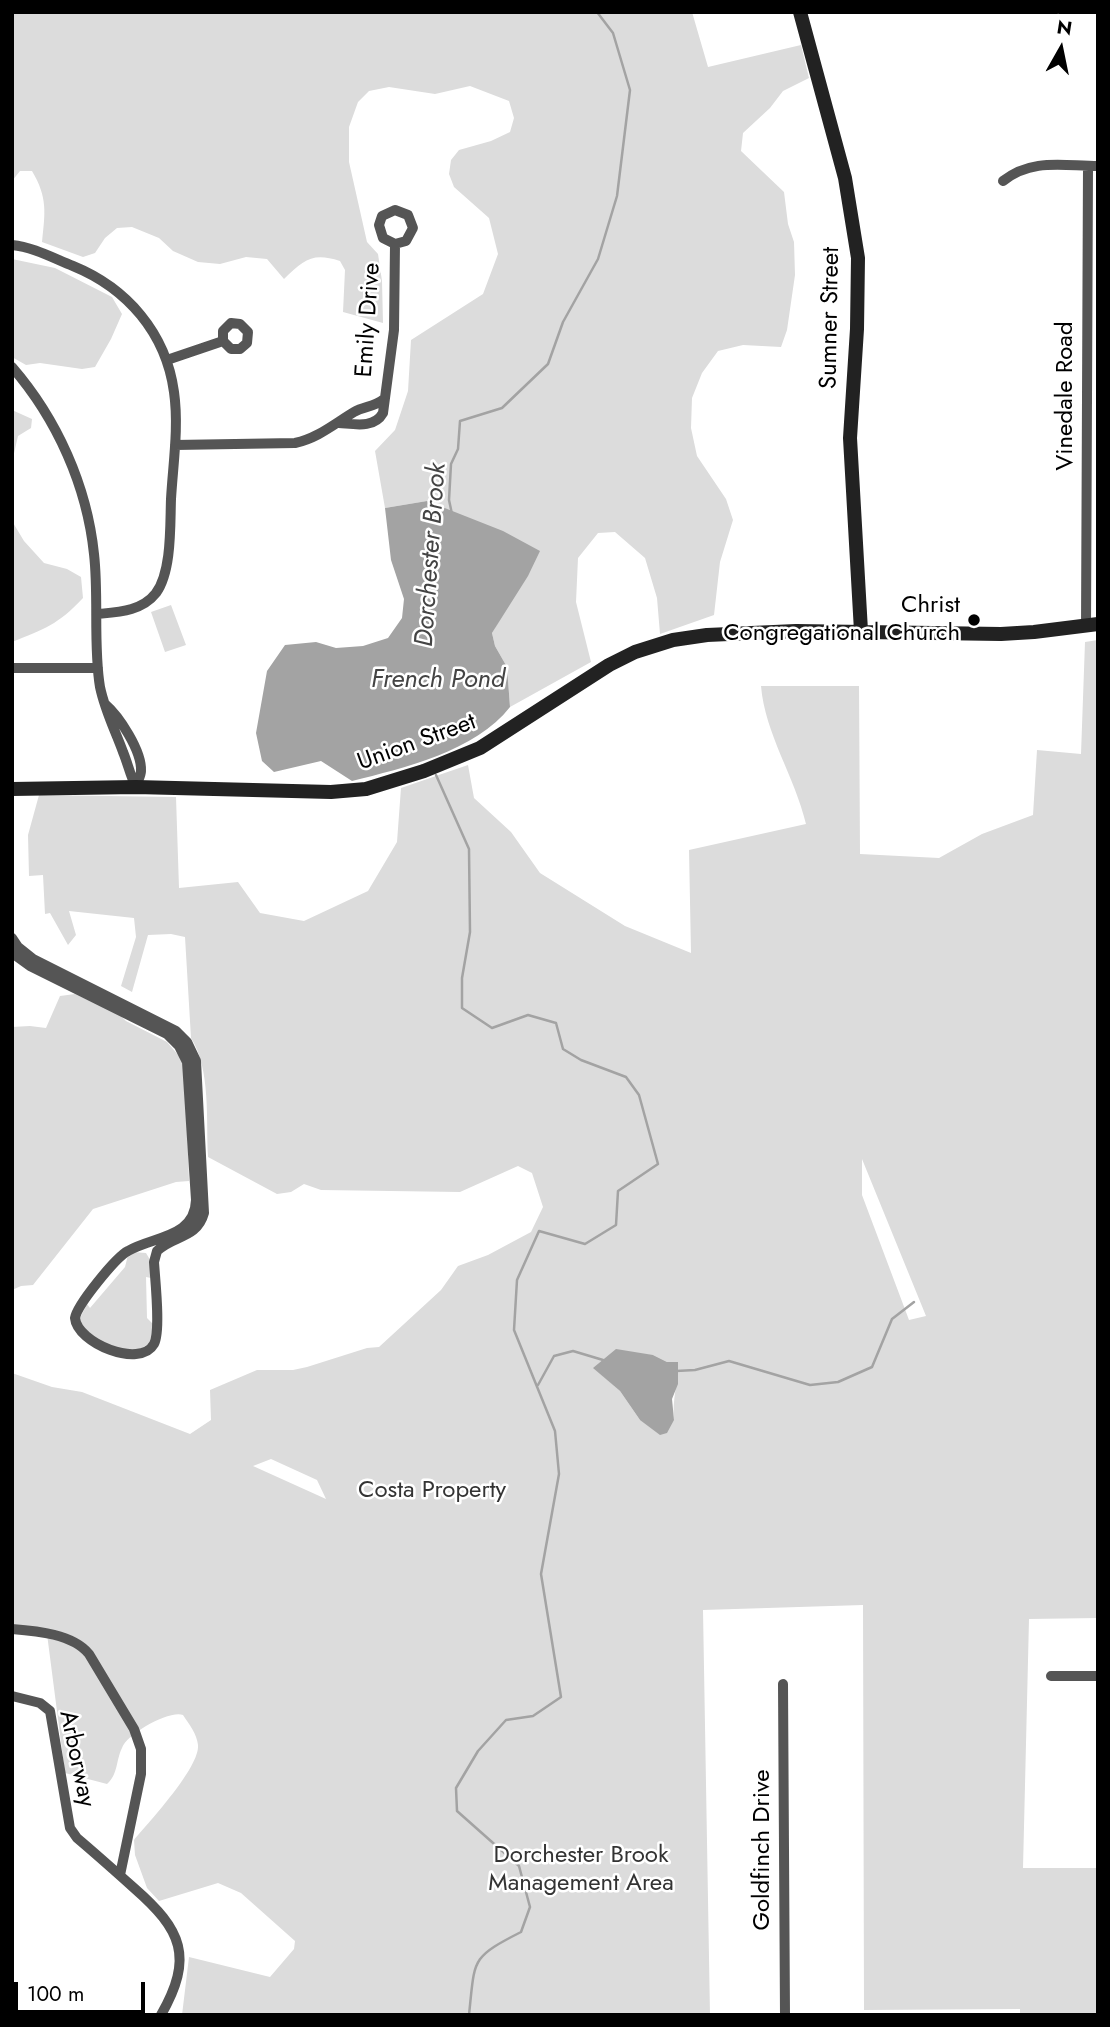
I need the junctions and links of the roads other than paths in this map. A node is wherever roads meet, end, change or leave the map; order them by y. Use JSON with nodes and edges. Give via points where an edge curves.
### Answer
{"nodes":[{"id":1,"x":800,"y":12,"type":"edge"},
{"id":2,"x":1093,"y":166,"type":"edge"},
{"id":3,"x":1003,"y":181,"type":"dead end"},
{"id":4,"x":395,"y":244,"type":"dead end"},
{"id":5,"x":12,"y":245,"type":"edge"},
{"id":6,"x":1093,"y":306,"type":"edge"},
{"id":7,"x":223,"y":341,"type":"dead end"},
{"id":8,"x":167,"y":360,"type":"junction"},
{"id":9,"x":12,"y":367,"type":"edge"},
{"id":10,"x":174,"y":445,"type":"junction"},
{"id":11,"x":1098,"y":523,"type":"edge"},
{"id":12,"x":1086,"y":525,"type":"junction"},
{"id":13,"x":98,"y":614,"type":"junction"},
{"id":14,"x":1092,"y":625,"type":"edge"},
{"id":15,"x":861,"y":631,"type":"junction"},
{"id":16,"x":12,"y":668,"type":"edge"},
{"id":17,"x":98,"y":668,"type":"junction"},
{"id":18,"x":136,"y":787,"type":"junction"},
{"id":19,"x":12,"y":789,"type":"edge"},
{"id":20,"x":12,"y":939,"type":"edge"},
{"id":21,"x":12,"y":953,"type":"edge"},
{"id":22,"x":32,"y":962,"type":"junction"},
{"id":23,"x":107,"y":1000,"type":"junction"},
{"id":24,"x":142,"y":1245,"type":"junction"},
{"id":25,"x":156,"y":1253,"type":"junction"},
{"id":26,"x":12,"y":1629,"type":"edge"},
{"id":27,"x":1051,"y":1676,"type":"dead end"},
{"id":28,"x":1098,"y":1676,"type":"edge"},
{"id":29,"x":783,"y":1684,"type":"dead end"},
{"id":30,"x":12,"y":1696,"type":"edge"},
{"id":31,"x":120,"y":1875,"type":"junction"},
{"id":32,"x":161,"y":2015,"type":"edge"},
{"id":33,"x":785,"y":2015,"type":"edge"}],
"edges":[{"from":1,"to":15,"type":"main road","name":"Sumner Street","via":[[845,178],[858,258],[850,438]]},
{"from":2,"to":3,"type":"street","via":[[1031,165]]},
{"from":2,"to":6,"type":"street","name":"Vinedale Road"},
{"from":4,"to":10,"type":"street","name":"Emily Drive","via":[[395,321],[384,399],[295,443]]},
{"from":5,"to":8,"type":"street","via":[[82,270],[120,292],[151,329]]},
{"from":6,"to":12,"type":"street","name":"Vinedale Road"},
{"from":7,"to":8,"type":"street"},
{"from":8,"to":10,"type":"street","via":[[174,393]]},
{"from":9,"to":13,"type":"street","via":[[43,408],[81,488],[94,554]]},
{"from":10,"to":13,"type":"street","via":[[162,583],[137,607]]},
{"from":11,"to":12,"type":"street"},
{"from":12,"to":14,"type":"street","name":"Vinedale Road"},
{"from":13,"to":17,"type":"street"},
{"from":14,"to":15,"type":"main road","name":"Union Street","via":[[1001,634]]},
{"from":15,"to":18,"type":"main road","name":"Union Street","via":[[685,638],[635,652],[583,680],[480,748],[387,783],[350,791]]},
{"from":16,"to":17,"type":"street"},
{"from":17,"to":18,"type":"street","via":[[105,704],[116,713],[135,748],[141,772]]},
{"from":18,"to":19,"type":"main road","name":"Union Street"},
{"from":20,"to":22,"type":"street"},
{"from":21,"to":22,"type":"street"},
{"from":22,"to":23,"type":"street"},
{"from":23,"to":24,"type":"street","via":[[167,1034],[179,1046],[188,1067],[194,1213],[184,1228]]},
{"from":23,"to":25,"type":"street","via":[[176,1031],[190,1046],[197,1066],[203,1216],[194,1231]]},
{"from":24,"to":25,"type":"street"},
{"from":24,"to":25,"type":"street","via":[[121,1255],[78,1308],[75,1325],[89,1340],[129,1354],[152,1348],[157,1332]]},
{"from":26,"to":31,"type":"street","name":"Arborway","via":[[81,1645],[137,1734],[141,1774]]},
{"from":27,"to":28,"type":"street"},
{"from":29,"to":33,"type":"street","name":"Goldfinch Drive"},
{"from":30,"to":31,"type":"street","name":"Arborway","via":[[48,1708],[70,1828]]},
{"from":31,"to":32,"type":"street","name":"Arborway","via":[[156,1906],[178,1943],[178,1978]]}]}
